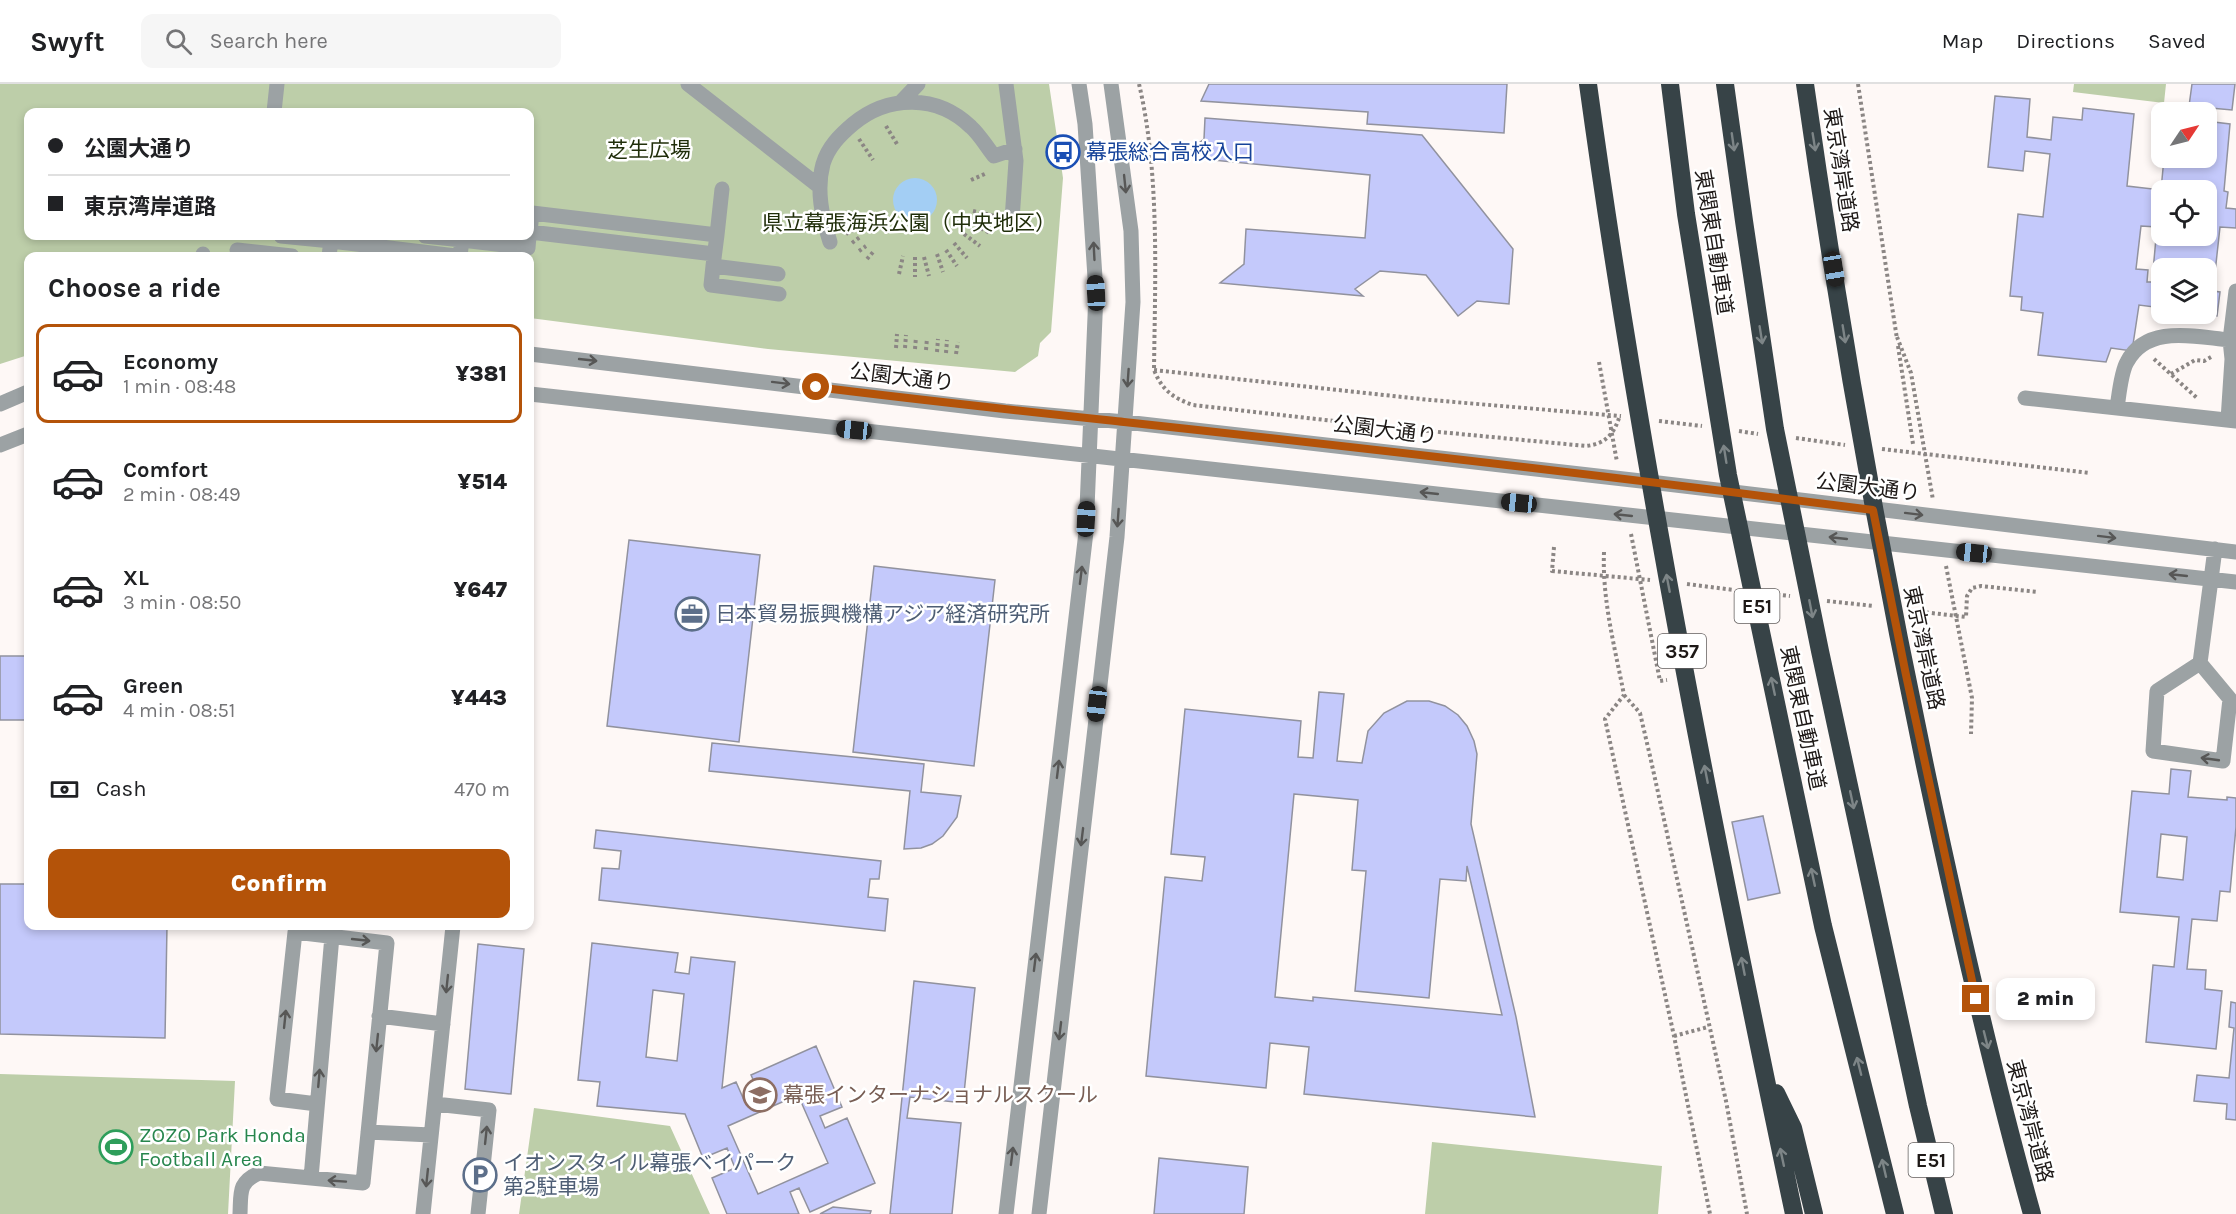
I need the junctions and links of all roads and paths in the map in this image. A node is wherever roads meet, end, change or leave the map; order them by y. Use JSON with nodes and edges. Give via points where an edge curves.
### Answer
{"nodes":[{"id":1,"x":277,"y":84,"type":"edge"},
{"id":2,"x":688,"y":84,"type":"edge"},
{"id":3,"x":918,"y":84,"type":"edge"},
{"id":4,"x":1006,"y":84,"type":"edge"},
{"id":5,"x":1079,"y":84,"type":"edge"},
{"id":6,"x":1112,"y":84,"type":"edge"},
{"id":7,"x":1139,"y":84,"type":"edge"},
{"id":8,"x":1588,"y":84,"type":"edge"},
{"id":9,"x":1670,"y":84,"type":"edge"},
{"id":10,"x":1725,"y":84,"type":"edge"},
{"id":11,"x":1805,"y":84,"type":"edge"},
{"id":12,"x":1858,"y":84,"type":"edge"},
{"id":13,"x":900,"y":103,"type":"junction"},
{"id":14,"x":274,"y":108,"type":"edge"},
{"id":15,"x":1015,"y":149,"type":"junction"},
{"id":16,"x":820,"y":187,"type":"junction"},
{"id":17,"x":722,"y":189,"type":"dead end"},
{"id":18,"x":973,"y":211,"type":"dead end"},
{"id":19,"x":534,"y":213,"type":"edge"},
{"id":20,"x":995,"y":216,"type":"dead end"},
{"id":21,"x":588,"y":219,"type":"junction"},
{"id":22,"x":1012,"y":220,"type":"dead end"},
{"id":23,"x":970,"y":223,"type":"dead end"},
{"id":24,"x":629,"y":224,"type":"junction"},
{"id":25,"x":855,"y":229,"type":"dead end"},
{"id":26,"x":990,"y":232,"type":"dead end"},
{"id":27,"x":534,"y":234,"type":"edge"},
{"id":28,"x":846,"y":234,"type":"dead end"},
{"id":29,"x":964,"y":234,"type":"dead end"},
{"id":30,"x":717,"y":235,"type":"junction"},
{"id":31,"x":860,"y":237,"type":"dead end"},
{"id":32,"x":586,"y":238,"type":"junction"},
{"id":33,"x":306,"y":240,"type":"edge"},
{"id":34,"x":476,"y":240,"type":"edge"},
{"id":35,"x":529,"y":240,"type":"edge"},
{"id":36,"x":399,"y":242,"type":"edge"},
{"id":37,"x":830,"y":242,"type":"dead end"},
{"id":38,"x":627,"y":243,"type":"junction"},
{"id":39,"x":852,"y":243,"type":"dead end"},
{"id":40,"x":954,"y":243,"type":"dead end"},
{"id":41,"x":330,"y":244,"type":"edge"},
{"id":42,"x":866,"y":246,"type":"dead end"},
{"id":43,"x":980,"y":246,"type":"dead end"},
{"id":44,"x":237,"y":250,"type":"dead end"},
{"id":45,"x":946,"y":250,"type":"dead end"},
{"id":46,"x":859,"y":251,"type":"dead end"},
{"id":47,"x":874,"y":251,"type":"dead end"},
{"id":48,"x":253,"y":252,"type":"edge"},
{"id":49,"x":441,"y":252,"type":"edge"},
{"id":50,"x":936,"y":254,"type":"dead end"},
{"id":51,"x":903,"y":256,"type":"dead end"},
{"id":52,"x":915,"y":257,"type":"dead end"},
{"id":53,"x":924,"y":257,"type":"dead end"},
{"id":54,"x":967,"y":258,"type":"dead end"},
{"id":55,"x":867,"y":259,"type":"dead end"},
{"id":56,"x":714,"y":260,"type":"junction"},
{"id":57,"x":957,"y":266,"type":"dead end"},
{"id":58,"x":943,"y":272,"type":"dead end"},
{"id":59,"x":778,"y":274,"type":"dead end"},
{"id":60,"x":899,"y":274,"type":"dead end"},
{"id":61,"x":929,"y":276,"type":"dead end"},
{"id":62,"x":915,"y":277,"type":"dead end"},
{"id":63,"x":2236,"y":291,"type":"edge"},
{"id":64,"x":779,"y":294,"type":"dead end"},
{"id":65,"x":897,"y":334,"type":"dead end"},
{"id":66,"x":906,"y":335,"type":"dead end"},
{"id":67,"x":916,"y":336,"type":"dead end"},
{"id":68,"x":927,"y":338,"type":"dead end"},
{"id":69,"x":1897,"y":338,"type":"junction"},
{"id":70,"x":938,"y":339,"type":"dead end"},
{"id":71,"x":947,"y":340,"type":"dead end"},
{"id":72,"x":2230,"y":340,"type":"junction"},
{"id":73,"x":958,"y":342,"type":"dead end"},
{"id":74,"x":2141,"y":346,"type":"junction"},
{"id":75,"x":896,"y":348,"type":"dead end"},
{"id":76,"x":905,"y":348,"type":"dead end"},
{"id":77,"x":915,"y":349,"type":"dead end"},
{"id":78,"x":926,"y":350,"type":"dead end"},
{"id":79,"x":937,"y":352,"type":"dead end"},
{"id":80,"x":946,"y":353,"type":"dead end"},
{"id":81,"x":534,"y":354,"type":"edge"},
{"id":82,"x":956,"y":354,"type":"dead end"},
{"id":83,"x":2213,"y":356,"type":"dead end"},
{"id":84,"x":1599,"y":362,"type":"dead end"},
{"id":85,"x":1154,"y":370,"type":"junction"},
{"id":86,"x":2171,"y":374,"type":"junction"},
{"id":87,"x":24,"y":394,"type":"edge"},
{"id":88,"x":534,"y":394,"type":"edge"},
{"id":89,"x":2025,"y":398,"type":"dead end"},
{"id":90,"x":0,"y":404,"type":"edge"},
{"id":91,"x":1618,"y":408,"type":"dead end"},
{"id":92,"x":2117,"y":408,"type":"junction"},
{"id":93,"x":1092,"y":419,"type":"junction"},
{"id":94,"x":2228,"y":420,"type":"edge"},
{"id":95,"x":1125,"y":422,"type":"junction"},
{"id":96,"x":24,"y":436,"type":"edge"},
{"id":97,"x":1913,"y":444,"type":"dead end"},
{"id":98,"x":0,"y":446,"type":"edge"},
{"id":99,"x":1090,"y":456,"type":"junction"},
{"id":100,"x":1122,"y":460,"type":"junction"},
{"id":101,"x":2090,"y":473,"type":"dead end"},
{"id":102,"x":1650,"y":482,"type":"junction"},
{"id":103,"x":1873,"y":510,"type":"junction"},
{"id":104,"x":1656,"y":518,"type":"junction"},
{"id":105,"x":1879,"y":542,"type":"junction"},
{"id":106,"x":1554,"y":546,"type":"dead end"},
{"id":107,"x":2215,"y":549,"type":"junction"},
{"id":108,"x":1604,"y":552,"type":"dead end"},
{"id":109,"x":2236,"y":552,"type":"edge"},
{"id":110,"x":2212,"y":579,"type":"junction"},
{"id":111,"x":2236,"y":582,"type":"edge"},
{"id":112,"x":2038,"y":592,"type":"dead end"},
{"id":113,"x":1955,"y":616,"type":"dead end"},
{"id":114,"x":1966,"y":617,"type":"dead end"},
{"id":115,"x":2200,"y":663,"type":"junction"},
{"id":116,"x":1668,"y":680,"type":"dead end"},
{"id":117,"x":1624,"y":695,"type":"junction"},
{"id":118,"x":1971,"y":734,"type":"dead end"},
{"id":119,"x":453,"y":930,"type":"edge"},
{"id":120,"x":332,"y":936,"type":"junction"},
{"id":121,"x":379,"y":1016,"type":"junction"},
{"id":122,"x":443,"y":1024,"type":"junction"},
{"id":123,"x":1708,"y":1027,"type":"junction"},
{"id":124,"x":1674,"y":1036,"type":"junction"},
{"id":125,"x":1763,"y":1065,"type":"junction"},
{"id":126,"x":317,"y":1104,"type":"junction"},
{"id":127,"x":435,"y":1104,"type":"junction"},
{"id":128,"x":368,"y":1132,"type":"junction"},
{"id":129,"x":431,"y":1135,"type":"junction"},
{"id":130,"x":311,"y":1179,"type":"junction"},
{"id":131,"x":240,"y":1214,"type":"edge"},
{"id":132,"x":423,"y":1214,"type":"edge"},
{"id":133,"x":478,"y":1214,"type":"edge"},
{"id":134,"x":1006,"y":1214,"type":"edge"},
{"id":135,"x":1039,"y":1214,"type":"edge"},
{"id":136,"x":1710,"y":1214,"type":"edge"},
{"id":137,"x":1747,"y":1214,"type":"edge"},
{"id":138,"x":1794,"y":1214,"type":"edge"},
{"id":139,"x":1814,"y":1214,"type":"edge"},
{"id":140,"x":1895,"y":1214,"type":"edge"},
{"id":141,"x":1944,"y":1214,"type":"edge"},
{"id":142,"x":2032,"y":1214,"type":"edge"}],
"edges":[{"from":1,"to":14,"type":"street"},
{"from":2,"to":16,"type":"street"},
{"from":3,"to":13,"type":"street"},
{"from":4,"to":15,"type":"street"},
{"from":93,"to":5,"type":"street","one_way":true,"via":[[1096,293]]},
{"from":6,"to":95,"type":"street","one_way":true,"via":[[1131,231],[1133,302]]},
{"from":7,"to":85,"type":"path","via":[[1151,163]]},
{"from":8,"to":102,"type":"highway","number":"357"},
{"from":140,"to":9,"type":"highway","name":"東関東自動車道","number":"E51","one_way":true,"via":[[1823,926],[1728,475],[1686,214]]},
{"from":10,"to":141,"type":"highway","name":"東関東自動車道","number":"E51","one_way":true,"via":[[1775,429],[1822,662]]},
{"from":11,"to":103,"type":"highway","name":"東京湾岸道路","one_way":true},
{"from":12,"to":69,"type":"path"},
{"from":13,"to":15,"type":"street","via":[[928,104],[957,117],[970,126],[994,156]]},
{"from":13,"to":16,"type":"street","via":[[861,117],[845,130],[824,163]]},
{"from":15,"to":22,"type":"street"},
{"from":16,"to":37,"type":"street"},
{"from":17,"to":30,"type":"street"},
{"from":18,"to":20,"type":"path"},
{"from":19,"to":21,"type":"street"},
{"from":21,"to":24,"type":"street"},
{"from":21,"to":32,"type":"street"},
{"from":23,"to":26,"type":"path"},
{"from":24,"to":30,"type":"street"},
{"from":24,"to":38,"type":"street"},
{"from":25,"to":28,"type":"path"},
{"from":27,"to":32,"type":"street"},
{"from":29,"to":43,"type":"path"},
{"from":30,"to":56,"type":"street"},
{"from":31,"to":39,"type":"path"},
{"from":32,"to":38,"type":"street"},
{"from":33,"to":41,"type":"street"},
{"from":34,"to":35,"type":"street","via":[[528,248]]},
{"from":36,"to":41,"type":"street"},
{"from":36,"to":49,"type":"street"},
{"from":38,"to":56,"type":"street"},
{"from":40,"to":54,"type":"path"},
{"from":42,"to":46,"type":"path"},
{"from":44,"to":48,"type":"street"},
{"from":45,"to":57,"type":"path"},
{"from":47,"to":55,"type":"path"},
{"from":50,"to":58,"type":"path"},
{"from":51,"to":60,"type":"path"},
{"from":52,"to":62,"type":"path"},
{"from":53,"to":61,"type":"path"},
{"from":56,"to":59,"type":"street"},
{"from":56,"to":64,"type":"street","via":[[711,285]]},
{"from":63,"to":72,"type":"street"},
{"from":65,"to":75,"type":"path"},
{"from":66,"to":76,"type":"path"},
{"from":67,"to":77,"type":"path"},
{"from":68,"to":78,"type":"path"},
{"from":69,"to":97,"type":"path"},
{"from":69,"to":101,"type":"path","via":[[1911,373],[1924,455]]},
{"from":70,"to":79,"type":"path"},
{"from":71,"to":80,"type":"path"},
{"from":72,"to":74,"type":"street","via":[[2161,335]]},
{"from":72,"to":94,"type":"street"},
{"from":73,"to":82,"type":"path"},
{"from":74,"to":86,"type":"path"},
{"from":74,"to":92,"type":"street","via":[[2126,362]]},
{"from":81,"to":93,"type":"street","name":"公園大通り","one_way":true},
{"from":83,"to":86,"type":"path","via":[[2204,361],[2194,360]]},
{"from":84,"to":85,"type":"path","via":[[1608,414],[1430,400]]},
{"from":85,"to":91,"type":"path","via":[[1169,393],[1193,405],[1586,446],[1608,439],[1619,418]]},
{"from":86,"to":94,"type":"path"},
{"from":87,"to":90,"type":"street"},
{"from":88,"to":99,"type":"street"},
{"from":89,"to":92,"type":"street"},
{"from":92,"to":94,"type":"street"},
{"from":93,"to":95,"type":"street","name":"公園大通り"},
{"from":93,"to":99,"type":"street"},
{"from":95,"to":100,"type":"street"},
{"from":95,"to":102,"type":"street","name":"公園大通り"},
{"from":96,"to":98,"type":"street"},
{"from":99,"to":100,"type":"street"},
{"from":134,"to":99,"type":"street","one_way":true,"via":[[1086,532]]},
{"from":104,"to":100,"type":"street","one_way":true},
{"from":100,"to":135,"type":"street","one_way":true,"via":[[1117,537]]},
{"from":102,"to":103,"type":"street","name":"公園大通り"},
{"from":102,"to":104,"type":"highway","number":"357"},
{"from":103,"to":105,"type":"highway","name":"東京湾岸道路"},
{"from":103,"to":107,"type":"street","name":"公園大通り","one_way":true},
{"from":105,"to":104,"type":"street","one_way":true},
{"from":125,"to":104,"type":"highway","number":"357","one_way":true},
{"from":110,"to":105,"type":"street","one_way":true},
{"from":105,"to":142,"type":"highway","name":"東京湾岸道路","one_way":true,"via":[[1976,999]]},
{"from":106,"to":116,"type":"path","via":[[1552,571],[1640,579],[1660,681]]},
{"from":107,"to":109,"type":"street","name":"公園大通り"},
{"from":107,"to":110,"type":"street"},
{"from":108,"to":117,"type":"path","via":[[1608,613]]},
{"from":110,"to":111,"type":"street"},
{"from":110,"to":115,"type":"street"},
{"from":112,"to":114,"type":"path","via":[[1972,588],[1967,596]]},
{"from":113,"to":118,"type":"path","via":[[1972,698]]},
{"from":115,"to":115,"type":"street","one_way":true,"via":[[2230,699],[2223,761],[2153,751],[2157,691]]},
{"from":117,"to":123,"type":"path","via":[[1640,713]]},
{"from":117,"to":124,"type":"path","via":[[1605,719]]},
{"from":119,"to":122,"type":"street","one_way":true},
{"from":120,"to":121,"type":"street","one_way":true,"via":[[387,943]]},
{"from":126,"to":120,"type":"street","one_way":true},
{"from":126,"to":120,"type":"street","one_way":true,"via":[[277,1099],[295,932]]},
{"from":121,"to":122,"type":"street"},
{"from":121,"to":128,"type":"street","one_way":true},
{"from":122,"to":127,"type":"street"},
{"from":123,"to":124,"type":"path"},
{"from":123,"to":137,"type":"path"},
{"from":124,"to":136,"type":"path"},
{"from":138,"to":125,"type":"highway","number":"357","one_way":true},
{"from":125,"to":139,"type":"highway","via":[[1793,1128]]},
{"from":126,"to":130,"type":"street"},
{"from":127,"to":129,"type":"street"},
{"from":133,"to":127,"type":"street","one_way":true,"via":[[489,1110]]},
{"from":128,"to":129,"type":"street"},
{"from":128,"to":130,"type":"street","one_way":true,"via":[[363,1183]]},
{"from":129,"to":132,"type":"street","one_way":true},
{"from":130,"to":131,"type":"street","via":[[259,1173],[242,1186]]}]}
